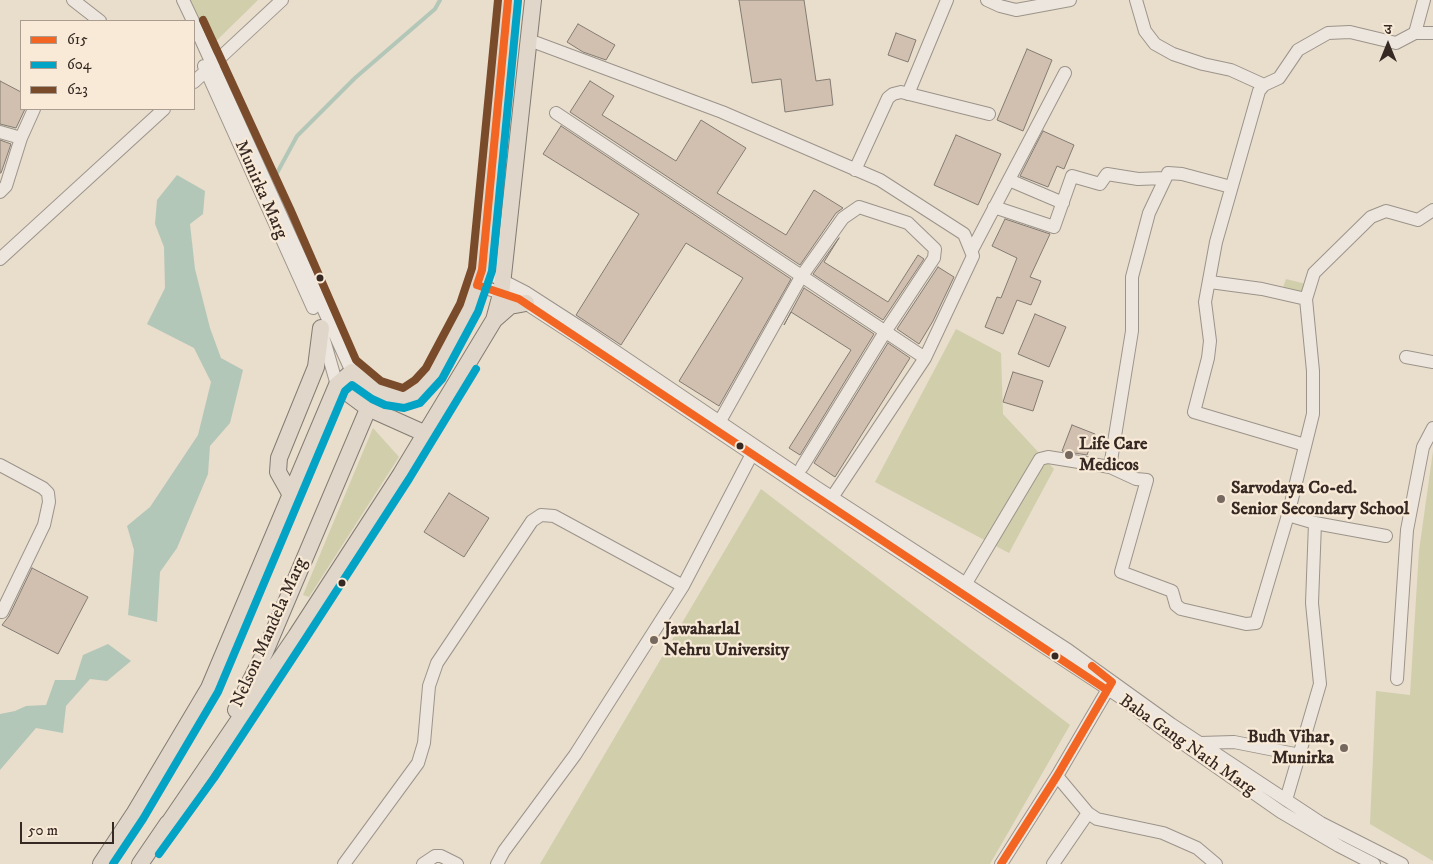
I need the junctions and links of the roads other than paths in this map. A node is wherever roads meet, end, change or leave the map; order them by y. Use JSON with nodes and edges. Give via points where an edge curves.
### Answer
{"nodes":[{"id":1,"x":73,"y":0,"type":"edge"},
{"id":2,"x":175,"y":0,"type":"edge"},
{"id":3,"x":183,"y":0,"type":"edge"},
{"id":4,"x":282,"y":0,"type":"edge"},
{"id":5,"x":508,"y":0,"type":"edge"},
{"id":6,"x":533,"y":0,"type":"edge"},
{"id":7,"x":947,"y":0,"type":"edge"},
{"id":8,"x":987,"y":0,"type":"edge"},
{"id":9,"x":1070,"y":0,"type":"edge"},
{"id":10,"x":1136,"y":0,"type":"edge"},
{"id":11,"x":1424,"y":0,"type":"edge"},
{"id":12,"x":99,"y":20,"type":"edge"},
{"id":13,"x":184,"y":20,"type":"edge"},
{"id":14,"x":192,"y":20,"type":"edge"},
{"id":15,"x":195,"y":29,"type":"edge"},
{"id":16,"x":1415,"y":33,"type":"junction"},
{"id":17,"x":1433,"y":33,"type":"edge"},
{"id":18,"x":529,"y":40,"type":"junction"},
{"id":19,"x":195,"y":45,"type":"edge"},
{"id":20,"x":209,"y":68,"type":"junction"},
{"id":21,"x":1065,"y":73,"type":"dead end"},
{"id":22,"x":195,"y":81,"type":"edge"},
{"id":23,"x":1264,"y":85,"type":"junction"},
{"id":24,"x":908,"y":94,"type":"junction"},
{"id":25,"x":34,"y":110,"type":"edge"},
{"id":26,"x":163,"y":110,"type":"edge"},
{"id":27,"x":556,"y":113,"type":"dead end"},
{"id":28,"x":989,"y":114,"type":"dead end"},
{"id":29,"x":0,"y":132,"type":"edge"},
{"id":30,"x":21,"y":138,"type":"junction"},
{"id":31,"x":855,"y":170,"type":"junction"},
{"id":32,"x":1165,"y":178,"type":"junction"},
{"id":33,"x":1009,"y":180,"type":"junction"},
{"id":34,"x":1232,"y":187,"type":"junction"},
{"id":35,"x":0,"y":192,"type":"edge"},
{"id":36,"x":1063,"y":203,"type":"junction"},
{"id":37,"x":994,"y":207,"type":"junction"},
{"id":38,"x":1433,"y":210,"type":"edge"},
{"id":39,"x":972,"y":250,"type":"junction"},
{"id":40,"x":0,"y":259,"type":"edge"},
{"id":41,"x":801,"y":277,"type":"junction"},
{"id":42,"x":480,"y":278,"type":"junction"},
{"id":43,"x":1210,"y":282,"type":"junction"},
{"id":44,"x":502,"y":287,"type":"junction"},
{"id":45,"x":1306,"y":299,"type":"junction"},
{"id":46,"x":526,"y":304,"type":"junction"},
{"id":47,"x":494,"y":320,"type":"junction"},
{"id":48,"x":885,"y":332,"type":"junction"},
{"id":49,"x":322,"y":333,"type":"junction"},
{"id":50,"x":1406,"y":357,"type":"dead end"},
{"id":51,"x":925,"y":358,"type":"junction"},
{"id":52,"x":1433,"y":362,"type":"edge"},
{"id":53,"x":350,"y":369,"type":"junction"},
{"id":54,"x":337,"y":385,"type":"junction"},
{"id":55,"x":376,"y":390,"type":"junction"},
{"id":56,"x":368,"y":408,"type":"junction"},
{"id":57,"x":720,"y":420,"type":"junction"},
{"id":58,"x":1433,"y":428,"type":"edge"},
{"id":59,"x":426,"y":434,"type":"junction"},
{"id":60,"x":1305,"y":445,"type":"junction"},
{"id":61,"x":752,"y":454,"type":"junction"},
{"id":62,"x":0,"y":464,"type":"edge"},
{"id":63,"x":802,"y":467,"type":"dead end"},
{"id":64,"x":1110,"y":467,"type":"junction"},
{"id":65,"x":291,"y":495,"type":"junction"},
{"id":66,"x":832,"y":501,"type":"junction"},
{"id":67,"x":1288,"y":515,"type":"junction"},
{"id":68,"x":1315,"y":523,"type":"junction"},
{"id":69,"x":1386,"y":536,"type":"dead end"},
{"id":70,"x":683,"y":586,"type":"junction"},
{"id":71,"x":963,"y":588,"type":"junction"},
{"id":72,"x":2,"y":612,"type":"dead end"},
{"id":73,"x":1397,"y":679,"type":"dead end"},
{"id":74,"x":1110,"y":686,"type":"junction"},
{"id":75,"x":1200,"y":743,"type":"junction"},
{"id":76,"x":1300,"y":755,"type":"junction"},
{"id":77,"x":1057,"y":776,"type":"junction"},
{"id":78,"x":1286,"y":800,"type":"junction"},
{"id":79,"x":1088,"y":813,"type":"junction"},
{"id":80,"x":162,"y":833,"type":"junction"},
{"id":81,"x":101,"y":864,"type":"edge"},
{"id":82,"x":140,"y":864,"type":"edge"},
{"id":83,"x":344,"y":864,"type":"edge"},
{"id":84,"x":423,"y":864,"type":"edge"},
{"id":85,"x":457,"y":864,"type":"edge"},
{"id":86,"x":497,"y":864,"type":"edge"},
{"id":87,"x":1001,"y":864,"type":"edge"},
{"id":88,"x":1053,"y":864,"type":"edge"},
{"id":89,"x":1216,"y":864,"type":"edge"},
{"id":90,"x":1374,"y":864,"type":"edge"},
{"id":91,"x":1402,"y":864,"type":"edge"}],
"edges":[{"from":1,"to":12,"type":"street"},
{"from":2,"to":13,"type":"street"},
{"from":3,"to":14,"type":"street","name":"Munirka Marg"},
{"from":4,"to":20,"type":"street"},
{"from":5,"to":42,"type":"main road"},
{"from":6,"to":18,"type":"main road"},
{"from":7,"to":24,"type":"street"},
{"from":8,"to":9,"type":"street","via":[[1016,10]]},
{"from":10,"to":23,"type":"street","via":[[1145,31],[1155,44],[1173,54],[1231,70]]},
{"from":11,"to":16,"type":"street"},
{"from":15,"to":20,"type":"street","name":"Munirka Marg"},
{"from":16,"to":17,"type":"street"},
{"from":16,"to":23,"type":"street","via":[[1396,43],[1350,32],[1328,34],[1303,46],[1290,59],[1279,78]]},
{"from":18,"to":31,"type":"street","via":[[722,112]]},
{"from":18,"to":44,"type":"main road"},
{"from":19,"to":20,"type":"street","name":"Munirka Marg"},
{"from":20,"to":22,"type":"street"},
{"from":20,"to":49,"type":"street","name":"Munirka Marg"},
{"from":20,"to":53,"type":"street","name":"Munirka Marg","via":[[279,207]]},
{"from":21,"to":33,"type":"street"},
{"from":23,"to":34,"type":"street","via":[[1259,91]]},
{"from":24,"to":28,"type":"street"},
{"from":24,"to":31,"type":"street","via":[[897,92],[888,98]]},
{"from":25,"to":30,"type":"street"},
{"from":26,"to":40,"type":"street"},
{"from":27,"to":41,"type":"street"},
{"from":29,"to":30,"type":"street"},
{"from":30,"to":35,"type":"street","via":[[6,186]]},
{"from":31,"to":39,"type":"street","via":[[880,180],[964,234]]},
{"from":32,"to":34,"type":"street","via":[[1168,173],[1182,174]]},
{"from":32,"to":36,"type":"street","via":[[1138,179],[1107,174],[1100,184],[1072,176]]},
{"from":32,"to":64,"type":"street","via":[[1149,213],[1132,277],[1132,331]]},
{"from":33,"to":36,"type":"street"},
{"from":33,"to":37,"type":"street"},
{"from":34,"to":43,"type":"street","via":[[1216,242]]},
{"from":36,"to":37,"type":"street","via":[[1054,227]]},
{"from":37,"to":39,"type":"street"},
{"from":38,"to":45,"type":"street","via":[[1418,220],[1386,211],[1371,217],[1314,273]]},
{"from":39,"to":51,"type":"street","via":[[973,256]]},
{"from":41,"to":48,"type":"street"},
{"from":41,"to":48,"type":"street","via":[[843,218],[859,207],[908,223],[935,248],[934,258]]},
{"from":41,"to":57,"type":"street"},
{"from":42,"to":44,"type":"street"},
{"from":42,"to":55,"type":"main road","via":[[451,344],[422,388],[406,398]]},
{"from":43,"to":45,"type":"street"},
{"from":43,"to":60,"type":"street","via":[[1205,302],[1210,341],[1208,358],[1194,412]]},
{"from":44,"to":46,"type":"street","name":"Baba Gang Nath Marg"},
{"from":44,"to":47,"type":"main road"},
{"from":44,"to":57,"type":"street","name":"Baba Gang Nath Marg","via":[[577,325]]},
{"from":45,"to":60,"type":"street","via":[[1313,414]]},
{"from":46,"to":47,"type":"main road","via":[[510,306]]},
{"from":46,"to":61,"type":"street","name":"Baba Gang Nath Marg"},
{"from":47,"to":59,"type":"main road"},
{"from":48,"to":51,"type":"street"},
{"from":48,"to":63,"type":"street"},
{"from":49,"to":54,"type":"street","name":"Munirka Marg"},
{"from":49,"to":65,"type":"main road","via":[[316,367],[279,458],[278,472]]},
{"from":50,"to":52,"type":"street"},
{"from":51,"to":66,"type":"street"},
{"from":53,"to":54,"type":"main road"},
{"from":53,"to":55,"type":"main road"},
{"from":54,"to":56,"type":"main road"},
{"from":54,"to":65,"type":"main road","name":"Nelson Mandela Marg"},
{"from":55,"to":56,"type":"main road","name":"Nelson Mandela Marg"},
{"from":56,"to":59,"type":"main road"},
{"from":56,"to":80,"type":"main road","name":"Nelson Mandela Marg","via":[[265,652],[217,746]]},
{"from":57,"to":66,"type":"street","name":"Baba Gang Nath Marg"},
{"from":58,"to":73,"type":"street","via":[[1423,447],[1407,530]]},
{"from":59,"to":80,"type":"main road","via":[[291,643]]},
{"from":60,"to":67,"type":"street"},
{"from":61,"to":66,"type":"street","name":"Baba Gang Nath Marg"},
{"from":61,"to":70,"type":"street"},
{"from":62,"to":72,"type":"street","via":[[43,488],[49,502],[44,525]]},
{"from":64,"to":67,"type":"street","via":[[1136,479],[1147,480],[1121,572],[1172,591],[1176,605],[1182,609],[1246,624],[1256,623]]},
{"from":64,"to":71,"type":"street","via":[[1042,457]]},
{"from":65,"to":81,"type":"main road","name":"Nelson Mandela Marg","via":[[209,688]]},
{"from":66,"to":71,"type":"street","name":"Baba Gang Nath Marg"},
{"from":67,"to":68,"type":"street"},
{"from":68,"to":69,"type":"street"},
{"from":68,"to":76,"type":"street","via":[[1312,602],[1320,684]]},
{"from":70,"to":83,"type":"street","via":[[554,516],[541,515],[532,521],[436,663],[429,686],[424,743],[418,763]]},
{"from":70,"to":86,"type":"street","via":[[576,755]]},
{"from":71,"to":74,"type":"street","name":"Baba Gang Nath Marg","via":[[1076,656]]},
{"from":74,"to":75,"type":"street","name":"Baba Gang Nath Marg"},
{"from":74,"to":77,"type":"street"},
{"from":74,"to":90,"type":"street","name":"Baba Gang Nath Marg","via":[[1161,728],[1281,812]]},
{"from":75,"to":76,"type":"street","via":[[1234,742]]},
{"from":75,"to":78,"type":"street","name":"Baba Gang Nath Marg"},
{"from":76,"to":78,"type":"street"},
{"from":77,"to":79,"type":"street"},
{"from":77,"to":87,"type":"street"},
{"from":78,"to":91,"type":"street","name":"Baba Gang Nath Marg","via":[[1321,823]]},
{"from":79,"to":88,"type":"street"},
{"from":79,"to":89,"type":"street","via":[[1106,822],[1140,827],[1181,840]]},
{"from":80,"to":82,"type":"main road","name":"Nelson Mandela Marg"},
{"from":84,"to":85,"type":"street","via":[[441,856]]}]}
